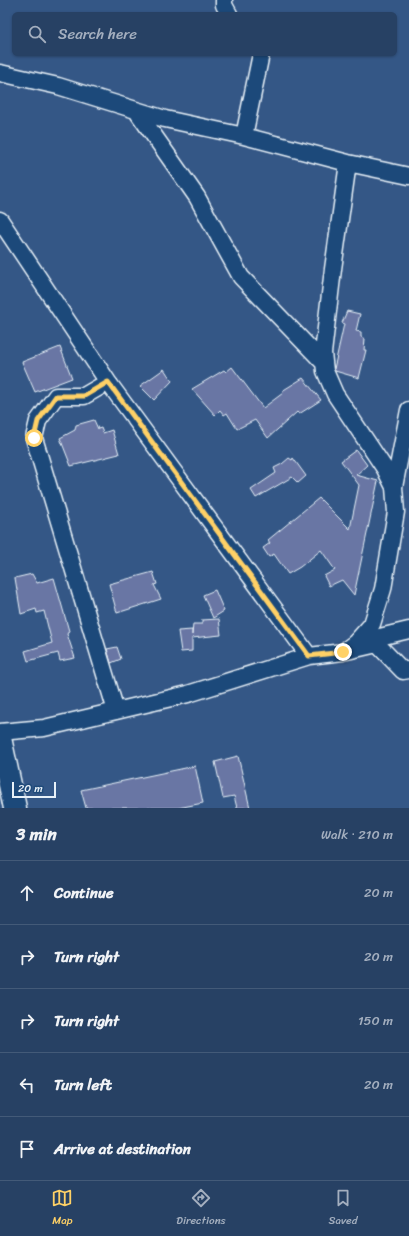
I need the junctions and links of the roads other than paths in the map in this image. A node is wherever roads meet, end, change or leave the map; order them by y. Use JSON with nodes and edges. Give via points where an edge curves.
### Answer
{"nodes":[{"id":1,"x":224,"y":0,"type":"edge"},
{"id":2,"x":228,"y":12,"type":"edge"},
{"id":3,"x":261,"y":56,"type":"edge"},
{"id":4,"x":0,"y":73,"type":"edge"},
{"id":5,"x":136,"y":110,"type":"junction"},
{"id":6,"x":244,"y":136,"type":"junction"},
{"id":7,"x":348,"y":163,"type":"junction"},
{"id":8,"x":409,"y":176,"type":"edge"},
{"id":9,"x":0,"y":220,"type":"edge"},
{"id":10,"x":5,"y":236,"type":"edge"},
{"id":11,"x":324,"y":363,"type":"junction"},
{"id":12,"x":108,"y":382,"type":"junction"},
{"id":13,"x":409,"y":410,"type":"edge"},
{"id":14,"x":394,"y":487,"type":"junction"},
{"id":15,"x":409,"y":630,"type":"edge"},
{"id":16,"x":349,"y":647,"type":"junction"},
{"id":17,"x":309,"y":656,"type":"junction"},
{"id":18,"x":409,"y":670,"type":"edge"},
{"id":19,"x":116,"y":710,"type":"junction"},
{"id":20,"x":0,"y":732,"type":"edge"},
{"id":21,"x":0,"y":738,"type":"edge"},
{"id":22,"x":15,"y":808,"type":"edge"}],
"edges":[{"from":1,"to":2,"type":"street"},
{"from":3,"to":6,"type":"street"},
{"from":4,"to":5,"type":"street","via":[[58,86]]},
{"from":5,"to":6,"type":"street"},
{"from":5,"to":11,"type":"street","via":[[197,197],[241,277]]},
{"from":6,"to":7,"type":"street"},
{"from":7,"to":8,"type":"street"},
{"from":7,"to":11,"type":"street","via":[[333,269]]},
{"from":9,"to":10,"type":"street"},
{"from":10,"to":12,"type":"street"},
{"from":11,"to":14,"type":"street","via":[[335,394],[385,469]]},
{"from":12,"to":17,"type":"street"},
{"from":12,"to":19,"type":"street","via":[[84,396],[56,396],[38,421],[34,438]]},
{"from":13,"to":14,"type":"street"},
{"from":14,"to":16,"type":"street","via":[[396,512],[383,589],[372,624]]},
{"from":15,"to":16,"type":"street"},
{"from":16,"to":17,"type":"street"},
{"from":16,"to":18,"type":"street","via":[[377,644],[403,671]]},
{"from":17,"to":19,"type":"street","via":[[188,694]]},
{"from":19,"to":20,"type":"street","via":[[44,728]]},
{"from":21,"to":22,"type":"main road"}]}
